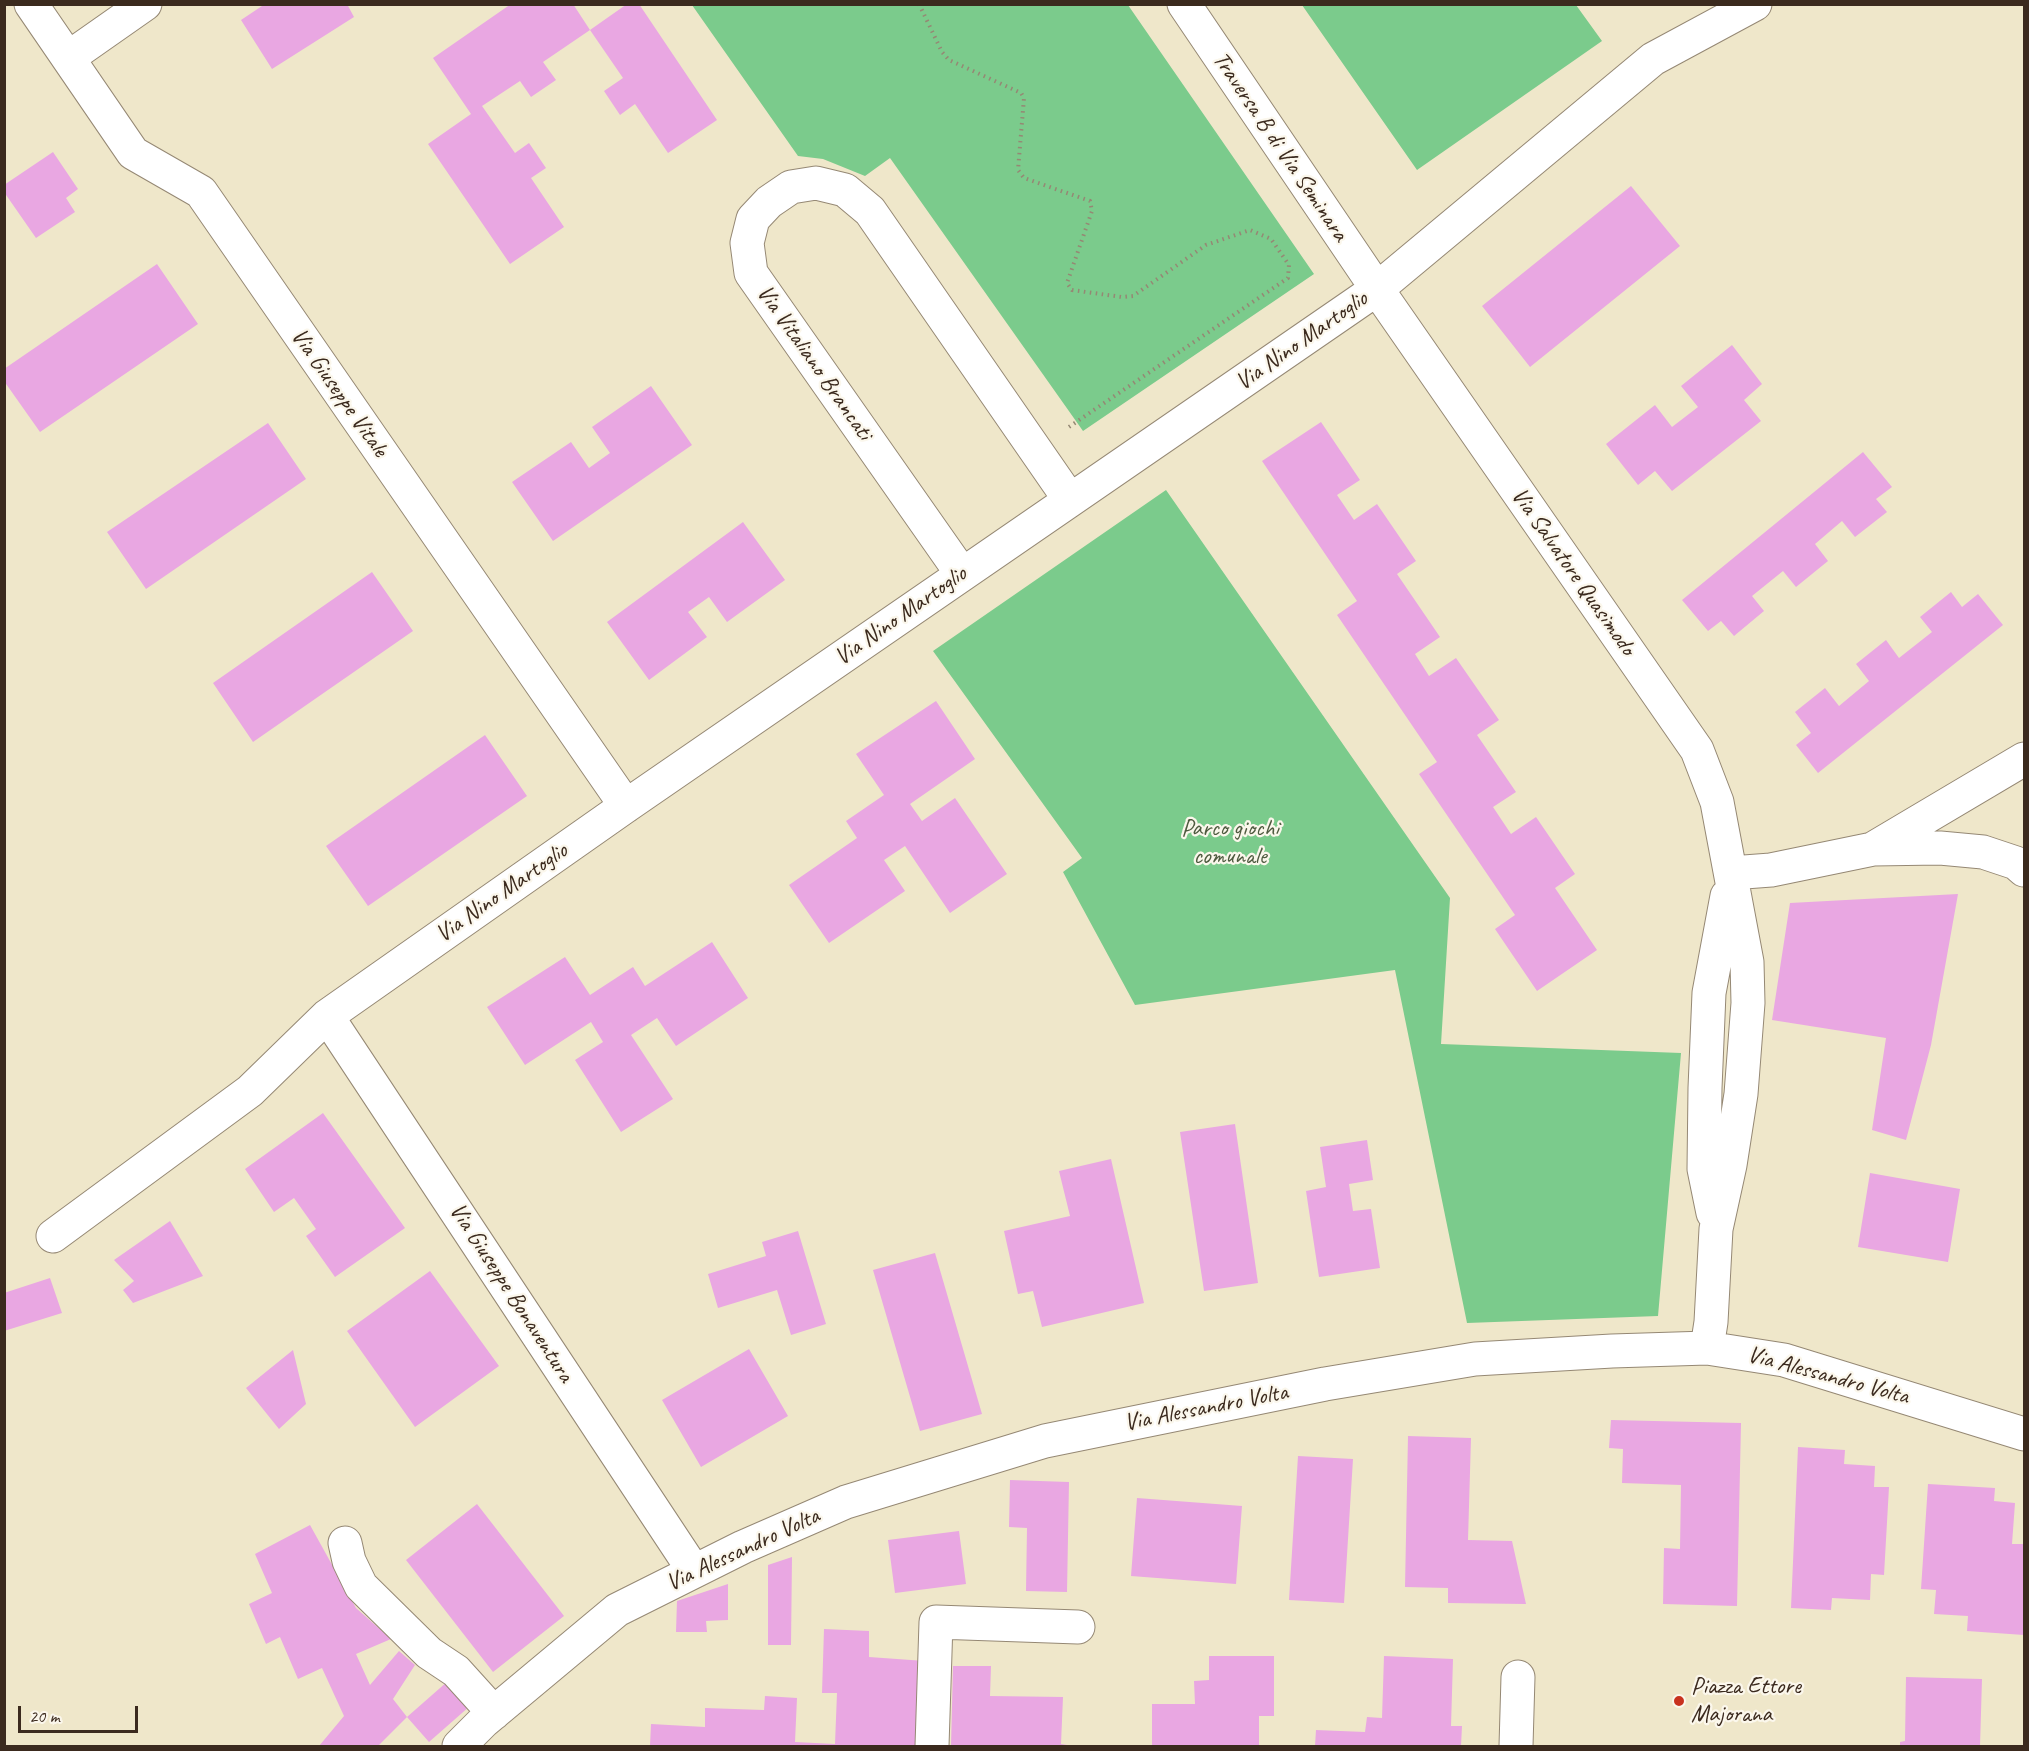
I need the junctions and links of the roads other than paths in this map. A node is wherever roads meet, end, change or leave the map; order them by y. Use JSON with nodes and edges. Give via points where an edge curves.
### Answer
{"nodes":[{"id":1,"x":31,"y":4,"type":"edge"},
{"id":2,"x":145,"y":4,"type":"edge"},
{"id":3,"x":1184,"y":4,"type":"edge"},
{"id":4,"x":1755,"y":4,"type":"edge"},
{"id":5,"x":68,"y":58,"type":"junction"},
{"id":6,"x":1377,"y":289,"type":"junction"},
{"id":7,"x":1070,"y":500,"type":"junction"},
{"id":8,"x":962,"y":574,"type":"junction"},
{"id":9,"x":2025,"y":759,"type":"edge"},
{"id":10,"x":626,"y":806,"type":"junction"},
{"id":11,"x":1874,"y":849,"type":"junction"},
{"id":12,"x":2025,"y":870,"type":"edge"},
{"id":13,"x":1731,"y":873,"type":"junction"},
{"id":14,"x":327,"y":1016,"type":"junction"},
{"id":15,"x":53,"y":1236,"type":"dead end"},
{"id":16,"x":1707,"y":1348,"type":"junction"},
{"id":17,"x":2025,"y":1434,"type":"edge"},
{"id":18,"x":345,"y":1543,"type":"dead end"},
{"id":19,"x":694,"y":1571,"type":"junction"},
{"id":20,"x":1078,"y":1627,"type":"dead end"},
{"id":21,"x":1518,"y":1677,"type":"dead end"},
{"id":22,"x":494,"y":1713,"type":"junction"},
{"id":23,"x":459,"y":1746,"type":"edge"},
{"id":24,"x":932,"y":1746,"type":"edge"},
{"id":25,"x":1516,"y":1746,"type":"edge"}],
"edges":[{"from":1,"to":5,"type":"street","name":"Via Giuseppe Vitale"},
{"from":2,"to":5,"type":"street"},
{"from":3,"to":6,"type":"street","name":"Traversa B di Via Seminara"},
{"from":4,"to":6,"type":"street","name":"Via Nino Martoglio","via":[[1653,59]]},
{"from":5,"to":10,"type":"street","name":"Via Giuseppe Vitale","via":[[133,153],[201,192]]},
{"from":6,"to":7,"type":"street","name":"Via Nino Martoglio"},
{"from":6,"to":13,"type":"street","name":"Via Salvatore Quasimodo","via":[[1697,750],[1717,802]]},
{"from":7,"to":8,"type":"street","name":"Via Nino Martoglio"},
{"from":7,"to":8,"type":"street","name":"Via Vitaliano Brancati","via":[[870,211],[845,190],[816,183],[791,187],[769,202],[753,219],[747,243],[751,273]]},
{"from":8,"to":10,"type":"street","name":"Via Nino Martoglio"},
{"from":9,"to":11,"type":"street"},
{"from":10,"to":14,"type":"street","name":"Via Nino Martoglio"},
{"from":11,"to":12,"type":"street","via":[[1983,852]]},
{"from":11,"to":13,"type":"street","via":[[1771,870]]},
{"from":13,"to":16,"type":"street","name":"Via Salvatore Quasimodo","via":[[1747,962],[1748,1003],[1741,1094],[1716,1229]]},
{"from":14,"to":15,"type":"street","name":"Via Nino Martoglio","via":[[250,1091]]},
{"from":14,"to":19,"type":"street","name":"Via Giuseppe Bonaventura"},
{"from":16,"to":17,"type":"street","name":"Via Alessandro Volta","via":[[1784,1359]]},
{"from":16,"to":19,"type":"street","name":"Via Alessandro Volta","via":[[1475,1359],[1325,1384],[1045,1441],[846,1502]]},
{"from":18,"to":22,"type":"street","via":[[361,1586],[429,1653],[456,1671]]},
{"from":19,"to":22,"type":"street","name":"Via Alessandro Volta","via":[[617,1610]]},
{"from":20,"to":24,"type":"street","via":[[936,1622]]},
{"from":21,"to":25,"type":"street"},
{"from":22,"to":23,"type":"street","name":"Via Alessandro Volta"}]}
